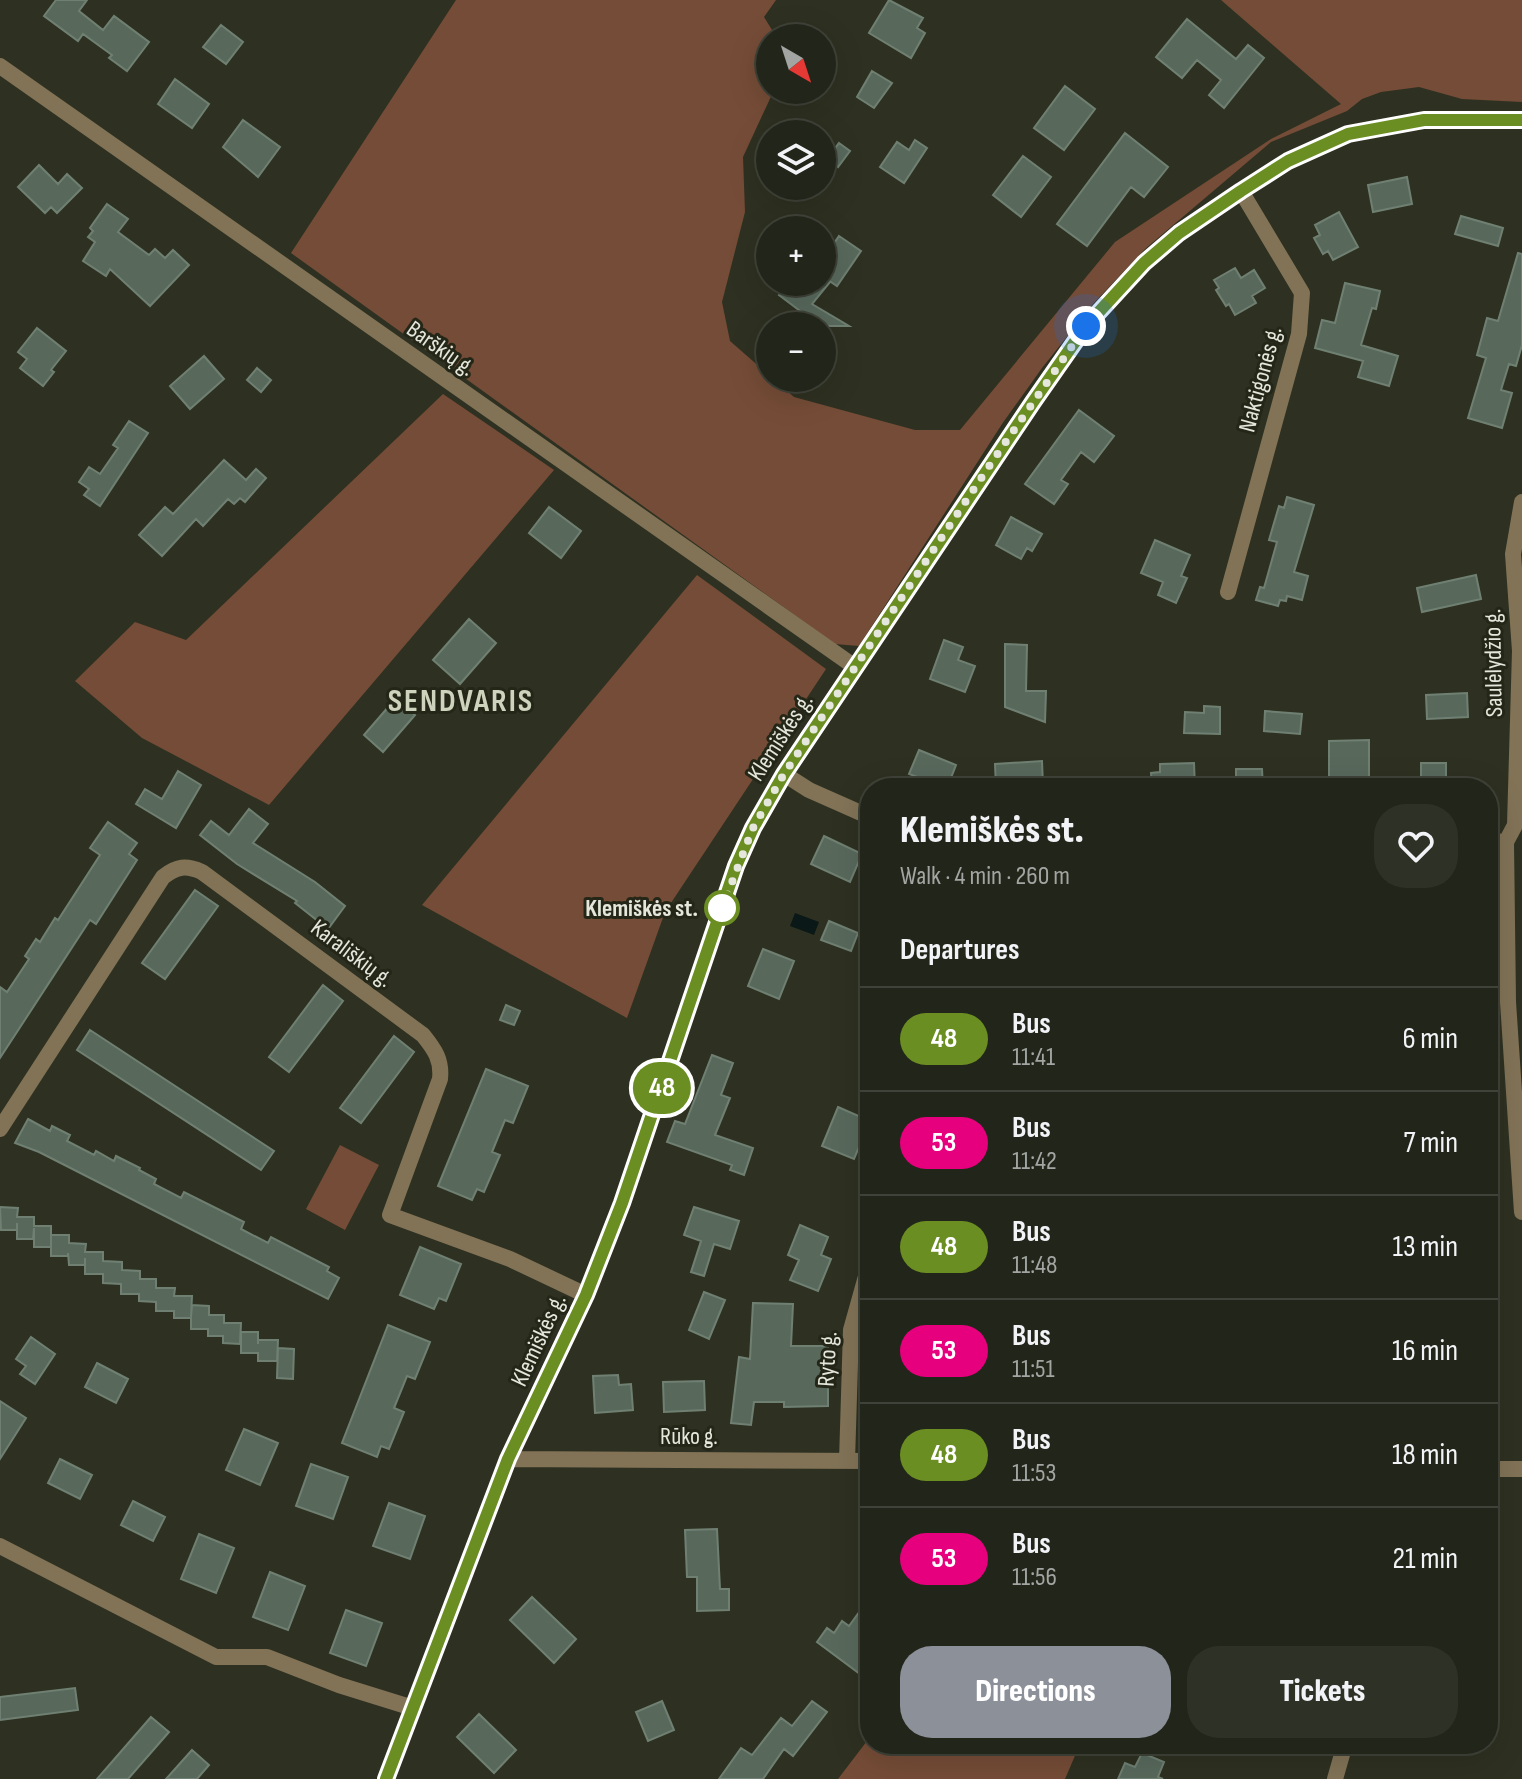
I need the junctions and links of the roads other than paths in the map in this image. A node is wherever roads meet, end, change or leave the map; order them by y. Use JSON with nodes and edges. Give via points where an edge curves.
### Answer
{"nodes":[{"id":1,"x":0,"y":66,"type":"edge"},
{"id":2,"x":1522,"y":120,"type":"edge"},
{"id":3,"x":1241,"y":191,"type":"junction"},
{"id":4,"x":1522,"y":502,"type":"edge"},
{"id":5,"x":1228,"y":592,"type":"dead end"},
{"id":6,"x":855,"y":667,"type":"junction"},
{"id":7,"x":784,"y":774,"type":"junction"},
{"id":8,"x":860,"y":813,"type":"edge"},
{"id":9,"x":1519,"y":826,"type":"edge"},
{"id":10,"x":1498,"y":842,"type":"edge"},
{"id":11,"x":1506,"y":842,"type":"junction"},
{"id":12,"x":0,"y":1129,"type":"edge"},
{"id":13,"x":1522,"y":1212,"type":"edge"},
{"id":14,"x":586,"y":1295,"type":"junction"},
{"id":15,"x":860,"y":1298,"type":"edge"},
{"id":16,"x":508,"y":1459,"type":"junction"},
{"id":17,"x":847,"y":1461,"type":"junction"},
{"id":18,"x":860,"y":1461,"type":"edge"},
{"id":19,"x":1498,"y":1469,"type":"edge"},
{"id":20,"x":1522,"y":1469,"type":"edge"},
{"id":21,"x":0,"y":1546,"type":"edge"},
{"id":22,"x":413,"y":1708,"type":"junction"},
{"id":23,"x":1342,"y":1754,"type":"edge"},
{"id":24,"x":386,"y":1779,"type":"edge"},
{"id":25,"x":1335,"y":1779,"type":"edge"}],
"edges":[{"from":1,"to":6,"type":"street","name":"Barškių g."},
{"from":2,"to":3,"type":"street","name":"Klemiškės g.","via":[[1424,120],[1348,134],[1288,161]]},
{"from":3,"to":5,"type":"street","name":"Naktigonės g.","via":[[1302,293],[1299,334]]},
{"from":3,"to":6,"type":"street","name":"Klemiškės g.","via":[[1144,263],[1086,326]]},
{"from":4,"to":9,"type":"street","name":"Saulėlydžio g.","via":[[1513,554],[1520,651]]},
{"from":6,"to":7,"type":"street","name":"Klemiškės g."},
{"from":7,"to":8,"type":"street"},
{"from":7,"to":14,"type":"street","name":"Klemiškės g.","via":[[736,866],[632,1176]]},
{"from":9,"to":11,"type":"street"},
{"from":10,"to":11,"type":"street"},
{"from":11,"to":13,"type":"street","via":[[1508,1002]]},
{"from":12,"to":14,"type":"street","name":"Karališkių g.","via":[[163,877],[190,867],[423,1035],[438,1055],[440,1079],[390,1215],[510,1259]]},
{"from":14,"to":16,"type":"street","name":"Klemiškės g."},
{"from":15,"to":17,"type":"street","name":"Ryto g.","via":[[851,1330]]},
{"from":16,"to":17,"type":"street","name":"Rūko g."},
{"from":16,"to":22,"type":"street","name":"Klemiškės g."},
{"from":17,"to":18,"type":"street","name":"Rūko g."},
{"from":19,"to":20,"type":"street"},
{"from":21,"to":22,"type":"street","via":[[216,1657],[267,1657]]},
{"from":22,"to":24,"type":"street","name":"Klemiškės g."},
{"from":23,"to":25,"type":"street"}]}
